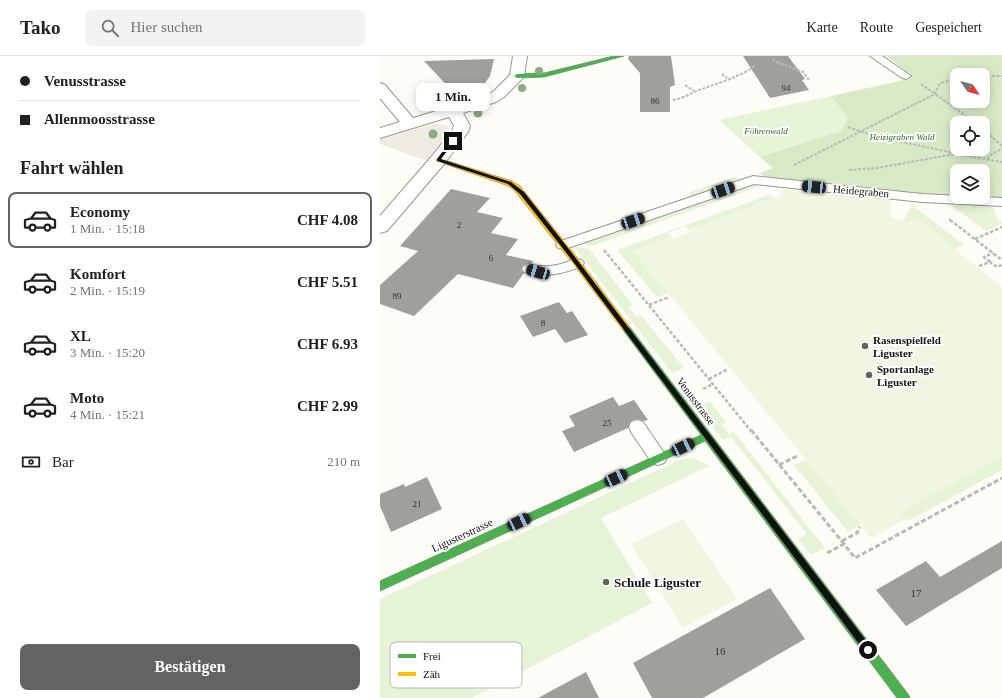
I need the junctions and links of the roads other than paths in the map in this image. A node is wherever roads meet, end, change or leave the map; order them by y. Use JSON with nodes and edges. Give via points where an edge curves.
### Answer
{"nodes":[{"id":1,"x":520,"y":56,"type":"edge"},
{"id":2,"x":620,"y":56,"type":"edge"},
{"id":3,"x":875,"y":56,"type":"edge"},
{"id":4,"x":516,"y":76,"type":"junction"},
{"id":5,"x":906,"y":76,"type":"road end"},
{"id":6,"x":380,"y":88,"type":"edge"},
{"id":7,"x":454,"y":110,"type":"junction"},
{"id":8,"x":410,"y":124,"type":"junction"},
{"id":9,"x":380,"y":133,"type":"edge"},
{"id":10,"x":438,"y":160,"type":"junction"},
{"id":11,"x":1002,"y":202,"type":"edge"},
{"id":12,"x":380,"y":227,"type":"edge"},
{"id":13,"x":563,"y":245,"type":"junction"},
{"id":14,"x":577,"y":263,"type":"junction"},
{"id":15,"x":529,"y":269,"type":"dead end"},
{"id":16,"x":637,"y":426,"type":"dead end"},
{"id":17,"x":707,"y":436,"type":"junction"},
{"id":18,"x":658,"y":458,"type":"junction"},
{"id":19,"x":380,"y":586,"type":"edge"},
{"id":20,"x":904,"y":698,"type":"edge"}],
"edges":[{"from":1,"to":4,"type":"street"},
{"from":2,"to":4,"type":"street","via":[[544,75]]},
{"from":3,"to":5,"type":"lane"},
{"from":4,"to":7,"type":"street","via":[[491,99]]},
{"from":6,"to":8,"type":"street"},
{"from":7,"to":8,"type":"street"},
{"from":7,"to":10,"type":"street","via":[[462,126]]},
{"from":8,"to":9,"type":"street"},
{"from":10,"to":12,"type":"street"},
{"from":10,"to":13,"type":"street","name":"Venusstrasse","via":[[509,183],[517,188]]},
{"from":11,"to":13,"type":"lane","name":"Heidegraben","via":[[922,198],[753,180]]},
{"from":13,"to":14,"type":"street","name":"Venusstrasse"},
{"from":14,"to":15,"type":"lane","via":[[551,272]]},
{"from":14,"to":17,"type":"street","name":"Venusstrasse"},
{"from":16,"to":18,"type":"lane"},
{"from":17,"to":18,"type":"street","name":"Ligusterstrasse"},
{"from":17,"to":20,"type":"street","name":"Venusstrasse"},
{"from":18,"to":19,"type":"street","name":"Ligusterstrasse"}]}
